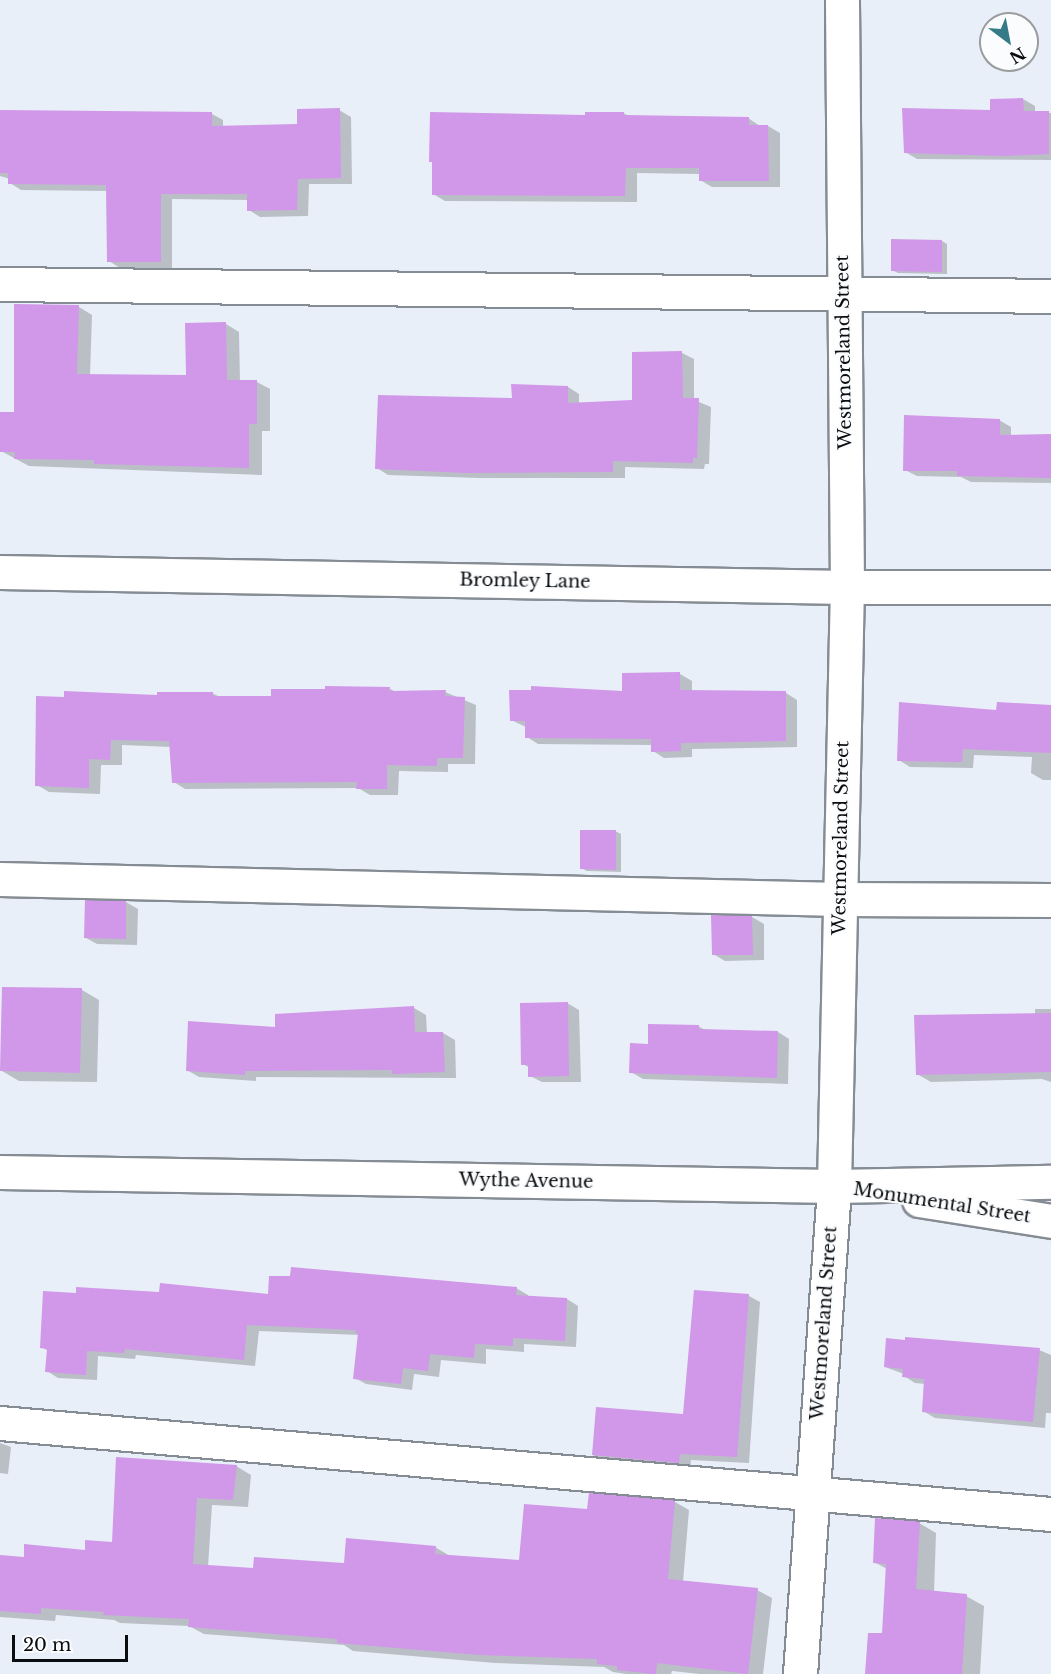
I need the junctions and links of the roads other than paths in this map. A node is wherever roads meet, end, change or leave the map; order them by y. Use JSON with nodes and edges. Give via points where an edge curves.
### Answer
{"nodes":[{"id":1,"x":842,"y":0,"type":"edge"},
{"id":2,"x":0,"y":284,"type":"edge"},
{"id":3,"x":843,"y":292,"type":"junction"},
{"id":4,"x":1051,"y":296,"type":"edge"},
{"id":5,"x":0,"y":572,"type":"edge"},
{"id":6,"x":847,"y":587,"type":"junction"},
{"id":7,"x":1051,"y":587,"type":"edge"},
{"id":8,"x":0,"y":879,"type":"edge"},
{"id":9,"x":840,"y":899,"type":"junction"},
{"id":10,"x":1051,"y":900,"type":"edge"},
{"id":11,"x":0,"y":1172,"type":"edge"},
{"id":12,"x":1051,"y":1182,"type":"edge"},
{"id":13,"x":834,"y":1186,"type":"junction"},
{"id":14,"x":1051,"y":1221,"type":"edge"},
{"id":15,"x":0,"y":1423,"type":"edge"},
{"id":16,"x":812,"y":1493,"type":"junction"},
{"id":17,"x":1051,"y":1514,"type":"edge"},
{"id":18,"x":800,"y":1674,"type":"edge"}],
"edges":[{"from":1,"to":3,"type":"street","name":"Westmoreland Street"},
{"from":2,"to":3,"type":"street"},
{"from":3,"to":4,"type":"street"},
{"from":3,"to":6,"type":"street","name":"Westmoreland Street"},
{"from":5,"to":6,"type":"street","name":"Bromley Lane"},
{"from":6,"to":7,"type":"street","name":"Bromley Lane"},
{"from":6,"to":9,"type":"street","name":"Westmoreland Street"},
{"from":8,"to":9,"type":"street"},
{"from":9,"to":10,"type":"street"},
{"from":9,"to":13,"type":"street","name":"Westmoreland Street"},
{"from":11,"to":13,"type":"street","name":"Wythe Avenue"},
{"from":12,"to":13,"type":"street","name":"Wythe Avenue"},
{"from":13,"to":14,"type":"street","name":"Monumental Street"},
{"from":13,"to":16,"type":"street","name":"Westmoreland Street"},
{"from":15,"to":16,"type":"street"},
{"from":16,"to":17,"type":"street"},
{"from":16,"to":18,"type":"street","name":"Westmoreland Street"}]}
